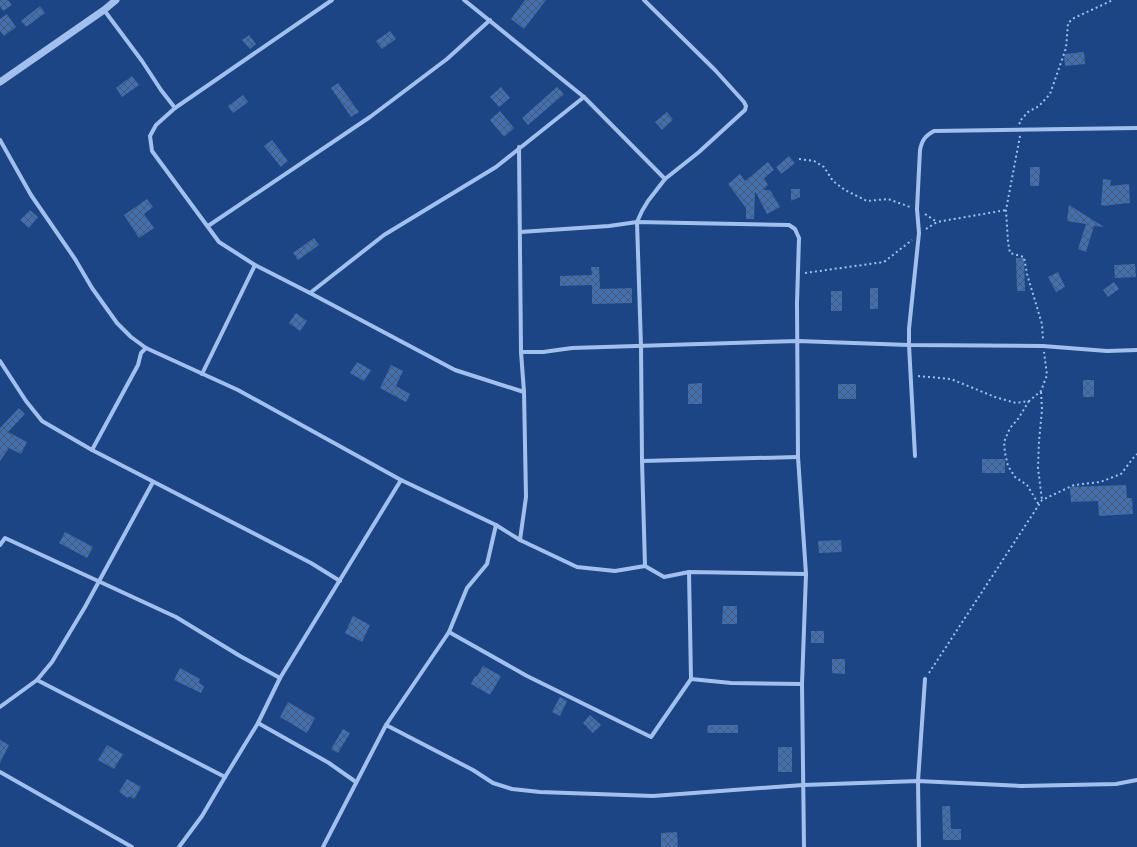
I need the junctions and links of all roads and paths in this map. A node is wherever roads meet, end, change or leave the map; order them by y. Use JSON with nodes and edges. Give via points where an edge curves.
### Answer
{"nodes":[{"id":1,"x":116,"y":0,"type":"edge"},
{"id":2,"x":324,"y":0,"type":"edge"},
{"id":3,"x":332,"y":0,"type":"edge"},
{"id":4,"x":464,"y":0,"type":"edge"},
{"id":5,"x":644,"y":0,"type":"edge"},
{"id":6,"x":1113,"y":0,"type":"edge"},
{"id":7,"x":328,"y":4,"type":"junction"},
{"id":8,"x":104,"y":10,"type":"junction"},
{"id":9,"x":490,"y":20,"type":"junction"},
{"id":10,"x":0,"y":82,"type":"edge"},
{"id":11,"x":584,"y":96,"type":"junction"},
{"id":12,"x":175,"y":108,"type":"junction"},
{"id":13,"x":1137,"y":128,"type":"edge"},
{"id":14,"x":1021,"y":129,"type":"junction"},
{"id":15,"x":0,"y":140,"type":"edge"},
{"id":16,"x":519,"y":148,"type":"junction"},
{"id":17,"x":799,"y":159,"type":"dead end"},
{"id":18,"x":665,"y":179,"type":"junction"},
{"id":19,"x":917,"y":209,"type":"junction"},
{"id":20,"x":1006,"y":210,"type":"junction"},
{"id":21,"x":637,"y":222,"type":"junction"},
{"id":22,"x":937,"y":222,"type":"junction"},
{"id":23,"x":208,"y":226,"type":"junction"},
{"id":24,"x":520,"y":232,"type":"junction"},
{"id":25,"x":919,"y":233,"type":"junction"},
{"id":26,"x":255,"y":265,"type":"junction"},
{"id":27,"x":798,"y":274,"type":"junction"},
{"id":28,"x":310,"y":293,"type":"junction"},
{"id":29,"x":798,"y":341,"type":"junction"},
{"id":30,"x":909,"y":345,"type":"junction"},
{"id":31,"x":641,"y":346,"type":"junction"},
{"id":32,"x":1043,"y":346,"type":"junction"},
{"id":33,"x":146,"y":348,"type":"junction"},
{"id":34,"x":1137,"y":350,"type":"edge"},
{"id":35,"x":521,"y":352,"type":"junction"},
{"id":36,"x":0,"y":361,"type":"edge"},
{"id":37,"x":202,"y":374,"type":"junction"},
{"id":38,"x":911,"y":375,"type":"junction"},
{"id":39,"x":1041,"y":391,"type":"junction"},
{"id":40,"x":524,"y":392,"type":"junction"},
{"id":41,"x":1029,"y":401,"type":"junction"},
{"id":42,"x":92,"y":450,"type":"junction"},
{"id":43,"x":1137,"y":454,"type":"edge"},
{"id":44,"x":915,"y":456,"type":"dead end"},
{"id":45,"x":798,"y":457,"type":"junction"},
{"id":46,"x":642,"y":461,"type":"junction"},
{"id":47,"x":401,"y":480,"type":"junction"},
{"id":48,"x":154,"y":482,"type":"junction"},
{"id":49,"x":1042,"y":500,"type":"junction"},
{"id":50,"x":1039,"y":505,"type":"junction"},
{"id":51,"x":496,"y":525,"type":"junction"},
{"id":52,"x":520,"y":540,"type":"junction"},
{"id":53,"x":0,"y":545,"type":"edge"},
{"id":54,"x":645,"y":566,"type":"junction"},
{"id":55,"x":689,"y":572,"type":"junction"},
{"id":56,"x":806,"y":574,"type":"junction"},
{"id":57,"x":340,"y":581,"type":"junction"},
{"id":58,"x":99,"y":582,"type":"junction"},
{"id":59,"x":449,"y":632,"type":"junction"},
{"id":60,"x":280,"y":678,"type":"junction"},
{"id":61,"x":691,"y":679,"type":"junction"},
{"id":62,"x":925,"y":679,"type":"joint"},
{"id":63,"x":37,"y":680,"type":"junction"},
{"id":64,"x":802,"y":684,"type":"junction"},
{"id":65,"x":0,"y":707,"type":"edge"},
{"id":66,"x":258,"y":723,"type":"junction"},
{"id":67,"x":386,"y":725,"type":"junction"},
{"id":68,"x":0,"y":772,"type":"edge"},
{"id":69,"x":225,"y":776,"type":"junction"},
{"id":70,"x":1137,"y":780,"type":"edge"},
{"id":71,"x":918,"y":781,"type":"junction"},
{"id":72,"x":356,"y":782,"type":"junction"},
{"id":73,"x":803,"y":786,"type":"junction"},
{"id":74,"x":132,"y":847,"type":"edge"},
{"id":75,"x":179,"y":847,"type":"edge"},
{"id":76,"x":323,"y":847,"type":"edge"},
{"id":77,"x":804,"y":847,"type":"edge"},
{"id":78,"x":919,"y":847,"type":"edge"}],
"edges":[{"from":1,"to":8,"type":"street"},
{"from":2,"to":7,"type":"street"},
{"from":3,"to":7,"type":"street"},
{"from":4,"to":9,"type":"street"},
{"from":5,"to":18,"type":"street","via":[[715,70],[746,106],[746,110]]},
{"from":6,"to":14,"type":"path","via":[[1068,23],[1066,48],[1050,94],[1019,122]]},
{"from":7,"to":12,"type":"street"},
{"from":8,"to":10,"type":"street"},
{"from":8,"to":12,"type":"street"},
{"from":9,"to":11,"type":"street"},
{"from":9,"to":23,"type":"street","via":[[447,59],[370,117]]},
{"from":11,"to":16,"type":"street"},
{"from":11,"to":18,"type":"street"},
{"from":12,"to":23,"type":"street","via":[[156,125],[150,136],[152,151]]},
{"from":13,"to":14,"type":"street"},
{"from":14,"to":19,"type":"street","via":[[934,131],[926,136],[921,142],[920,150]]},
{"from":14,"to":20,"type":"path"},
{"from":15,"to":33,"type":"street","via":[[92,288],[117,323]]},
{"from":16,"to":24,"type":"street"},
{"from":16,"to":28,"type":"street","via":[[496,167],[384,235]]},
{"from":17,"to":19,"type":"path","via":[[814,161],[824,166],[833,181],[867,202],[888,199]]},
{"from":18,"to":21,"type":"street","via":[[648,201]]},
{"from":19,"to":22,"type":"path"},
{"from":19,"to":25,"type":"street"},
{"from":20,"to":22,"type":"path"},
{"from":20,"to":32,"type":"path","via":[[1010,252],[1024,257],[1042,324]]},
{"from":21,"to":24,"type":"street"},
{"from":21,"to":27,"type":"street","via":[[789,225],[795,229],[799,238]]},
{"from":21,"to":31,"type":"street"},
{"from":22,"to":25,"type":"path"},
{"from":23,"to":26,"type":"street","via":[[219,242]]},
{"from":24,"to":35,"type":"street"},
{"from":25,"to":27,"type":"path","via":[[884,262]]},
{"from":25,"to":30,"type":"street"},
{"from":26,"to":28,"type":"street"},
{"from":26,"to":37,"type":"street"},
{"from":27,"to":29,"type":"street"},
{"from":28,"to":40,"type":"street","via":[[455,370]]},
{"from":29,"to":30,"type":"street"},
{"from":29,"to":31,"type":"street"},
{"from":29,"to":45,"type":"street"},
{"from":30,"to":32,"type":"street"},
{"from":30,"to":38,"type":"street"},
{"from":31,"to":35,"type":"street"},
{"from":31,"to":46,"type":"street"},
{"from":32,"to":34,"type":"street","via":[[1107,351]]},
{"from":32,"to":39,"type":"path","via":[[1047,375]]},
{"from":33,"to":37,"type":"street"},
{"from":33,"to":42,"type":"street"},
{"from":35,"to":40,"type":"street"},
{"from":36,"to":42,"type":"street","via":[[42,421]]},
{"from":37,"to":47,"type":"street","via":[[238,390]]},
{"from":38,"to":41,"type":"path","via":[[951,379],[995,397],[1016,402]]},
{"from":38,"to":44,"type":"street"},
{"from":39,"to":41,"type":"path"},
{"from":39,"to":49,"type":"path","via":[[1038,468]]},
{"from":40,"to":52,"type":"street","via":[[526,497]]},
{"from":41,"to":50,"type":"path","via":[[1010,428],[1004,442],[1005,453],[1008,466],[1015,477],[1027,485]]},
{"from":42,"to":48,"type":"street"},
{"from":43,"to":49,"type":"path","via":[[1121,474],[1100,482],[1074,485]]},
{"from":45,"to":46,"type":"street"},
{"from":45,"to":56,"type":"street"},
{"from":46,"to":54,"type":"street"},
{"from":47,"to":51,"type":"street"},
{"from":47,"to":57,"type":"street"},
{"from":48,"to":57,"type":"street","via":[[311,563]]},
{"from":48,"to":58,"type":"street"},
{"from":49,"to":50,"type":"path"},
{"from":50,"to":62,"type":"path"},
{"from":51,"to":52,"type":"street"},
{"from":51,"to":59,"type":"street","via":[[487,564],[467,588]]},
{"from":52,"to":54,"type":"street","via":[[577,567],[615,571]]},
{"from":53,"to":58,"type":"street","via":[[5,538]]},
{"from":54,"to":55,"type":"street","via":[[664,577]]},
{"from":55,"to":56,"type":"street"},
{"from":55,"to":61,"type":"street"},
{"from":56,"to":64,"type":"street"},
{"from":57,"to":60,"type":"street"},
{"from":58,"to":60,"type":"street","via":[[176,616]]},
{"from":58,"to":63,"type":"street","via":[[52,662]]},
{"from":59,"to":61,"type":"street","via":[[527,676],[651,738]]},
{"from":59,"to":67,"type":"street"},
{"from":60,"to":66,"type":"street"},
{"from":61,"to":64,"type":"street","via":[[731,683]]},
{"from":62,"to":71,"type":"street"},
{"from":63,"to":65,"type":"street"},
{"from":63,"to":69,"type":"street"},
{"from":64,"to":73,"type":"street"},
{"from":66,"to":69,"type":"street"},
{"from":66,"to":72,"type":"street","via":[[329,763]]},
{"from":67,"to":72,"type":"street"},
{"from":67,"to":73,"type":"street","via":[[493,783],[512,789],[653,796]]},
{"from":68,"to":74,"type":"street"},
{"from":69,"to":75,"type":"street","via":[[202,816]]},
{"from":70,"to":71,"type":"street","via":[[1116,784],[1021,786]]},
{"from":71,"to":73,"type":"street"},
{"from":71,"to":78,"type":"street"},
{"from":72,"to":76,"type":"street"},
{"from":73,"to":77,"type":"street"}]}
